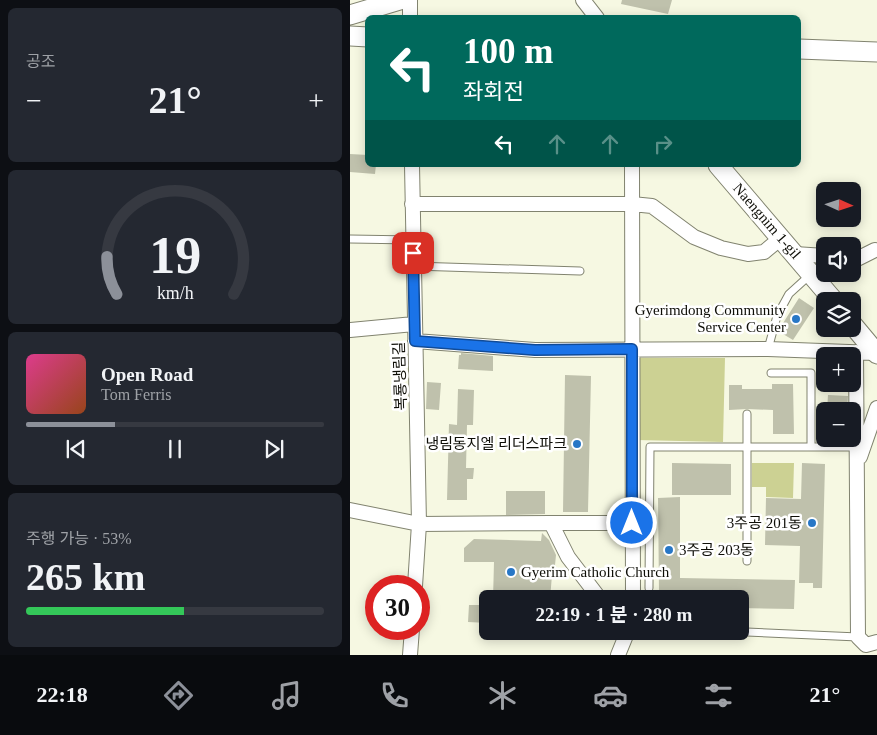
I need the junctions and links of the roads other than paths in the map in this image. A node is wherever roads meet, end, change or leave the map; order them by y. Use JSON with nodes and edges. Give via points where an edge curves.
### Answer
{"nodes":[{"id":1,"x":400,"y":0,"type":"edge"},
{"id":2,"x":410,"y":0,"type":"edge"},
{"id":3,"x":583,"y":0,"type":"edge"},
{"id":4,"x":350,"y":15,"type":"edge"},
{"id":5,"x":410,"y":15,"type":"edge"},
{"id":6,"x":595,"y":15,"type":"edge"},
{"id":7,"x":350,"y":36,"type":"edge"},
{"id":8,"x":365,"y":37,"type":"edge"},
{"id":9,"x":801,"y":49,"type":"edge"},
{"id":10,"x":877,"y":52,"type":"edge"},
{"id":11,"x":412,"y":167,"type":"edge"},
{"id":12,"x":632,"y":167,"type":"edge"},
{"id":13,"x":720,"y":167,"type":"edge"},
{"id":14,"x":412,"y":204,"type":"junction"},
{"id":15,"x":632,"y":204,"type":"junction"},
{"id":16,"x":781,"y":238,"type":"junction"},
{"id":17,"x":350,"y":239,"type":"edge"},
{"id":18,"x":413,"y":240,"type":"junction"},
{"id":19,"x":875,"y":250,"type":"dead end"},
{"id":20,"x":795,"y":254,"type":"junction"},
{"id":21,"x":816,"y":255,"type":"edge"},
{"id":22,"x":861,"y":257,"type":"edge"},
{"id":23,"x":413,"y":266,"type":"junction"},
{"id":24,"x":580,"y":271,"type":"dead end"},
{"id":25,"x":811,"y":273,"type":"junction"},
{"id":26,"x":827,"y":292,"type":"edge"},
{"id":27,"x":414,"y":324,"type":"junction"},
{"id":28,"x":350,"y":330,"type":"edge"},
{"id":29,"x":861,"y":335,"type":"edge"},
{"id":30,"x":415,"y":341,"type":"junction"},
{"id":31,"x":632,"y":349,"type":"junction"},
{"id":32,"x":768,"y":349,"type":"junction"},
{"id":33,"x":816,"y":351,"type":"edge"},
{"id":34,"x":861,"y":352,"type":"edge"},
{"id":35,"x":877,"y":354,"type":"edge"},
{"id":36,"x":771,"y":373,"type":"dead end"},
{"id":37,"x":877,"y":408,"type":"edge"},
{"id":38,"x":747,"y":414,"type":"dead end"},
{"id":39,"x":747,"y":446,"type":"junction"},
{"id":40,"x":811,"y":446,"type":"junction"},
{"id":41,"x":816,"y":446,"type":"edge"},
{"id":42,"x":856,"y":447,"type":"edge"},
{"id":43,"x":857,"y":468,"type":"junction"},
{"id":44,"x":350,"y":510,"type":"edge"},
{"id":45,"x":551,"y":523,"type":"junction"},
{"id":46,"x":632,"y":523,"type":"junction"},
{"id":47,"x":419,"y":524,"type":"junction"},
{"id":48,"x":747,"y":561,"type":"dead end"},
{"id":49,"x":416,"y":575,"type":"edge"},
{"id":50,"x":649,"y":588,"type":"dead end"},
{"id":51,"x":593,"y":590,"type":"edge"},
{"id":52,"x":633,"y":590,"type":"edge"},
{"id":53,"x":749,"y":632,"type":"edge"},
{"id":54,"x":858,"y":637,"type":"junction"},
{"id":55,"x":411,"y":640,"type":"edge"},
{"id":56,"x":623,"y":640,"type":"edge"},
{"id":57,"x":877,"y":642,"type":"edge"},
{"id":58,"x":410,"y":655,"type":"edge"},
{"id":59,"x":618,"y":655,"type":"edge"}],
"edges":[{"from":1,"to":4,"type":"street"},
{"from":2,"to":5,"type":"street"},
{"from":3,"to":6,"type":"street"},
{"from":7,"to":8,"type":"street"},
{"from":9,"to":10,"type":"street"},
{"from":11,"to":14,"type":"street","name":"복룡냉림길"},
{"from":12,"to":15,"type":"street"},
{"from":13,"to":16,"type":"street","name":"Naengnim 1-gil"},
{"from":14,"to":15,"type":"street"},
{"from":14,"to":18,"type":"street","name":"복룡냉림길"},
{"from":15,"to":16,"type":"street","via":[[652,206],[694,237],[721,248],[748,254],[764,252]]},
{"from":15,"to":31,"type":"street"},
{"from":16,"to":20,"type":"street","name":"Naengnim 1-gil"},
{"from":17,"to":18,"type":"lane"},
{"from":18,"to":23,"type":"street","name":"복룡냉림길"},
{"from":19,"to":22,"type":"street"},
{"from":20,"to":21,"type":"street"},
{"from":20,"to":25,"type":"street","name":"Naengnim 1-gil"},
{"from":23,"to":24,"type":"lane"},
{"from":23,"to":27,"type":"street","name":"복룡냉림길"},
{"from":25,"to":26,"type":"street","name":"Naengnim 1-gil"},
{"from":25,"to":32,"type":"lane","via":[[789,294],[777,316]]},
{"from":27,"to":28,"type":"street"},
{"from":27,"to":30,"type":"street","name":"복룡냉림길"},
{"from":29,"to":35,"type":"street"},
{"from":30,"to":31,"type":"street","via":[[535,350]]},
{"from":30,"to":47,"type":"street","name":"복룡냉림길"},
{"from":31,"to":32,"type":"street"},
{"from":31,"to":46,"type":"street"},
{"from":32,"to":33,"type":"street"},
{"from":34,"to":35,"type":"street"},
{"from":36,"to":40,"type":"lane","via":[[812,373]]},
{"from":37,"to":43,"type":"street"},
{"from":38,"to":39,"type":"lane"},
{"from":39,"to":40,"type":"lane"},
{"from":39,"to":48,"type":"lane"},
{"from":39,"to":50,"type":"lane","via":[[650,447]]},
{"from":40,"to":41,"type":"lane"},
{"from":42,"to":43,"type":"street"},
{"from":43,"to":54,"type":"street"},
{"from":44,"to":47,"type":"street"},
{"from":45,"to":46,"type":"street"},
{"from":45,"to":47,"type":"street"},
{"from":45,"to":51,"type":"street","via":[[568,557]]},
{"from":46,"to":52,"type":"street"},
{"from":47,"to":49,"type":"street","name":"복룡냉림길"},
{"from":53,"to":54,"type":"lane"},
{"from":54,"to":57,"type":"street","via":[[866,645]]},
{"from":55,"to":58,"type":"street"},
{"from":56,"to":59,"type":"street"}]}
